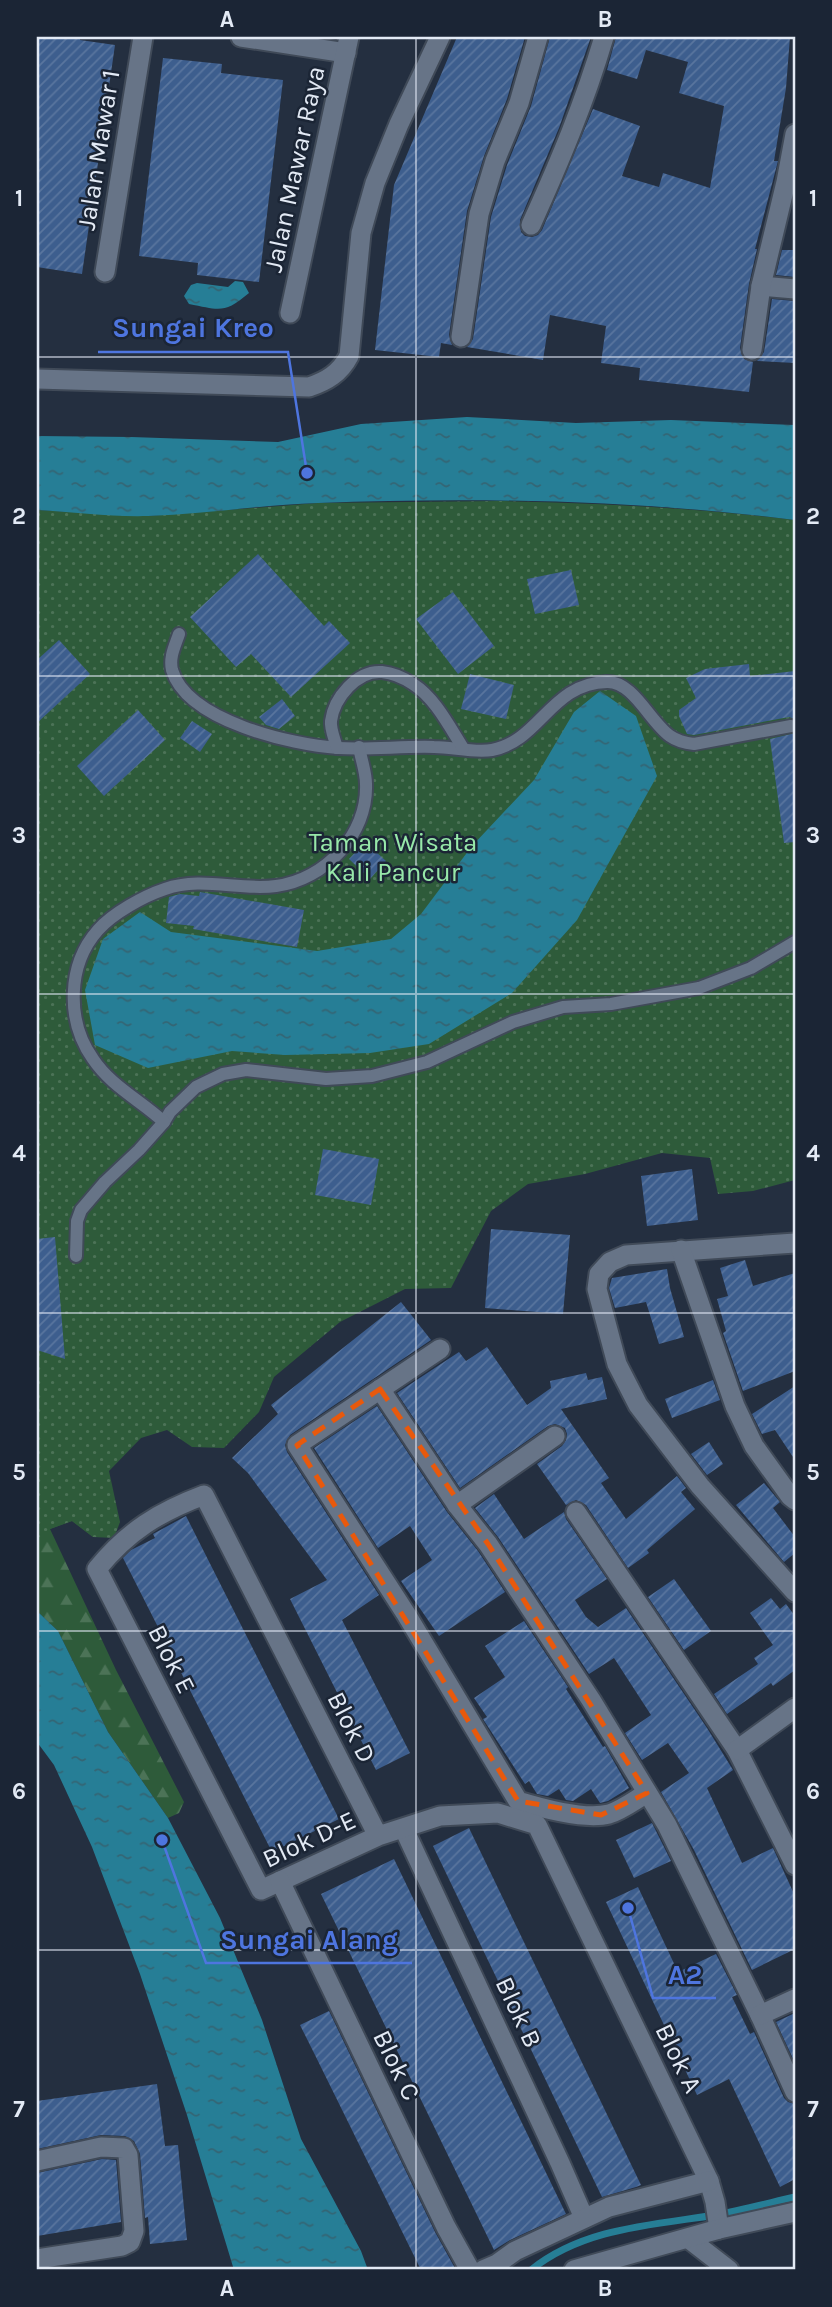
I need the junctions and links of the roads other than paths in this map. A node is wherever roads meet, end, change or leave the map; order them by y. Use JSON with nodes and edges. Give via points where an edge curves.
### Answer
{"nodes":[{"id":1,"x":143,"y":37,"type":"edge"},
{"id":2,"x":241,"y":37,"type":"edge"},
{"id":3,"x":440,"y":37,"type":"edge"},
{"id":4,"x":538,"y":37,"type":"edge"},
{"id":5,"x":604,"y":37,"type":"edge"},
{"id":6,"x":347,"y":45,"type":"edge"},
{"id":7,"x":795,"y":134,"type":"edge"},
{"id":8,"x":531,"y":225,"type":"dead end"},
{"id":9,"x":104,"y":272,"type":"dead end"},
{"id":10,"x":761,"y":286,"type":"junction"},
{"id":11,"x":795,"y":289,"type":"edge"},
{"id":12,"x":290,"y":313,"type":"dead end"},
{"id":13,"x":461,"y":337,"type":"dead end"},
{"id":14,"x":752,"y":350,"type":"dead end"},
{"id":15,"x":37,"y":379,"type":"edge"},
{"id":16,"x":179,"y":634,"type":"dead end"},
{"id":17,"x":791,"y":726,"type":"dead end"},
{"id":18,"x":359,"y":747,"type":"junction"},
{"id":19,"x":337,"y":748,"type":"junction"},
{"id":20,"x":463,"y":748,"type":"junction"},
{"id":21,"x":795,"y":942,"type":"edge"},
{"id":22,"x":164,"y":1122,"type":"junction"},
{"id":23,"x":795,"y":1243,"type":"edge"},
{"id":24,"x":681,"y":1250,"type":"junction"},
{"id":25,"x":76,"y":1256,"type":"dead end"},
{"id":26,"x":440,"y":1349,"type":"dead end"},
{"id":27,"x":380,"y":1389,"type":"junction"},
{"id":28,"x":555,"y":1436,"type":"dead end"},
{"id":29,"x":204,"y":1495,"type":"joint"},
{"id":30,"x":795,"y":1500,"type":"edge"},
{"id":31,"x":457,"y":1505,"type":"junction"},
{"id":32,"x":576,"y":1512,"type":"dead end"},
{"id":33,"x":795,"y":1592,"type":"edge"},
{"id":34,"x":795,"y":1708,"type":"edge"},
{"id":35,"x":737,"y":1750,"type":"junction"},
{"id":36,"x":648,"y":1793,"type":"junction"},
{"id":37,"x":404,"y":1829,"type":"junction"},
{"id":38,"x":378,"y":1836,"type":"junction"},
{"id":39,"x":795,"y":1865,"type":"edge"},
{"id":40,"x":280,"y":1881,"type":"junction"},
{"id":41,"x":261,"y":1890,"type":"joint"},
{"id":42,"x":795,"y":1999,"type":"edge"},
{"id":43,"x":760,"y":2015,"type":"junction"},
{"id":44,"x":795,"y":2092,"type":"edge"},
{"id":45,"x":37,"y":2161,"type":"edge"},
{"id":46,"x":709,"y":2181,"type":"junction"},
{"id":47,"x":795,"y":2212,"type":"edge"},
{"id":48,"x":717,"y":2217,"type":"junction"},
{"id":49,"x":584,"y":2218,"type":"junction"},
{"id":50,"x":690,"y":2239,"type":"junction"},
{"id":51,"x":37,"y":2259,"type":"edge"},
{"id":52,"x":470,"y":2270,"type":"edge"},
{"id":53,"x":483,"y":2270,"type":"edge"},
{"id":54,"x":574,"y":2270,"type":"edge"},
{"id":55,"x":729,"y":2270,"type":"edge"}],
"edges":[{"from":1,"to":9,"type":"street","name":"Jalan Mawar 1"},
{"from":2,"to":6,"type":"street"},
{"from":3,"to":15,"type":"street","via":[[375,183],[361,233],[349,356],[334,375],[309,387]]},
{"from":4,"to":13,"type":"street","via":[[479,214]]},
{"from":5,"to":8,"type":"street","via":[[577,121]]},
{"from":6,"to":12,"type":"street","name":"Jalan Mawar Raya"},
{"from":7,"to":10,"type":"street"},
{"from":10,"to":11,"type":"street"},
{"from":10,"to":14,"type":"street"},
{"from":16,"to":19,"type":"lane","via":[[171,655],[172,670],[198,703],[227,720],[278,739]]},
{"from":17,"to":20,"type":"lane","via":[[694,744],[681,742],[663,730],[624,687],[599,682],[558,701],[517,740],[491,750]]},
{"from":18,"to":19,"type":"lane"},
{"from":18,"to":20,"type":"lane"},
{"from":18,"to":22,"type":"lane","via":[[366,784],[361,820],[344,849],[329,863],[302,881],[275,887],[192,883],[166,888],[134,903],[99,929],[80,956],[74,1009],[91,1057],[110,1081]]},
{"from":19,"to":20,"type":"lane","via":[[331,722],[337,702],[360,677],[381,671],[424,693]]},
{"from":21,"to":22,"type":"lane","via":[[751,968],[699,988],[611,1004],[563,1007],[513,1022],[427,1062],[372,1076],[326,1079],[246,1070],[223,1074],[196,1087]]},
{"from":22,"to":25,"type":"lane","via":[[82,1210],[77,1221]]},
{"from":23,"to":24,"type":"street"},
{"from":24,"to":30,"type":"street","via":[[735,1406],[754,1446]]},
{"from":24,"to":33,"type":"street","via":[[626,1255],[599,1274],[597,1289],[613,1351],[638,1405],[700,1486]]},
{"from":26,"to":27,"type":"street"},
{"from":27,"to":31,"type":"street"},
{"from":27,"to":36,"type":"street","via":[[297,1445],[413,1625],[517,1801],[551,1811],[601,1815]]},
{"from":28,"to":31,"type":"street"},
{"from":29,"to":38,"type":"street","name":"Blok D"},
{"from":29,"to":41,"type":"street","name":"Blok E","via":[[171,1507],[137,1528],[97,1569]]},
{"from":31,"to":36,"type":"street","via":[[488,1544]]},
{"from":32,"to":35,"type":"street"},
{"from":34,"to":35,"type":"street"},
{"from":35,"to":39,"type":"street"},
{"from":36,"to":43,"type":"street"},
{"from":37,"to":38,"type":"street"},
{"from":37,"to":46,"type":"street","name":"Blok A","via":[[440,1816],[498,1813],[537,1825]]},
{"from":37,"to":49,"type":"street","name":"Blok B"},
{"from":38,"to":40,"type":"street","name":"Blok D-E"},
{"from":40,"to":41,"type":"street","name":"Blok D-E"},
{"from":40,"to":52,"type":"street","name":"Blok C"},
{"from":42,"to":43,"type":"street"},
{"from":43,"to":44,"type":"street"},
{"from":45,"to":51,"type":"street","via":[[101,2147],[124,2148],[134,2231],[130,2242],[121,2246]]},
{"from":46,"to":48,"type":"street","name":"Blok A"},
{"from":46,"to":49,"type":"street","via":[[631,2200]]},
{"from":47,"to":48,"type":"street"},
{"from":48,"to":50,"type":"street"},
{"from":49,"to":53,"type":"street"},
{"from":50,"to":54,"type":"street"},
{"from":50,"to":55,"type":"street"}]}
